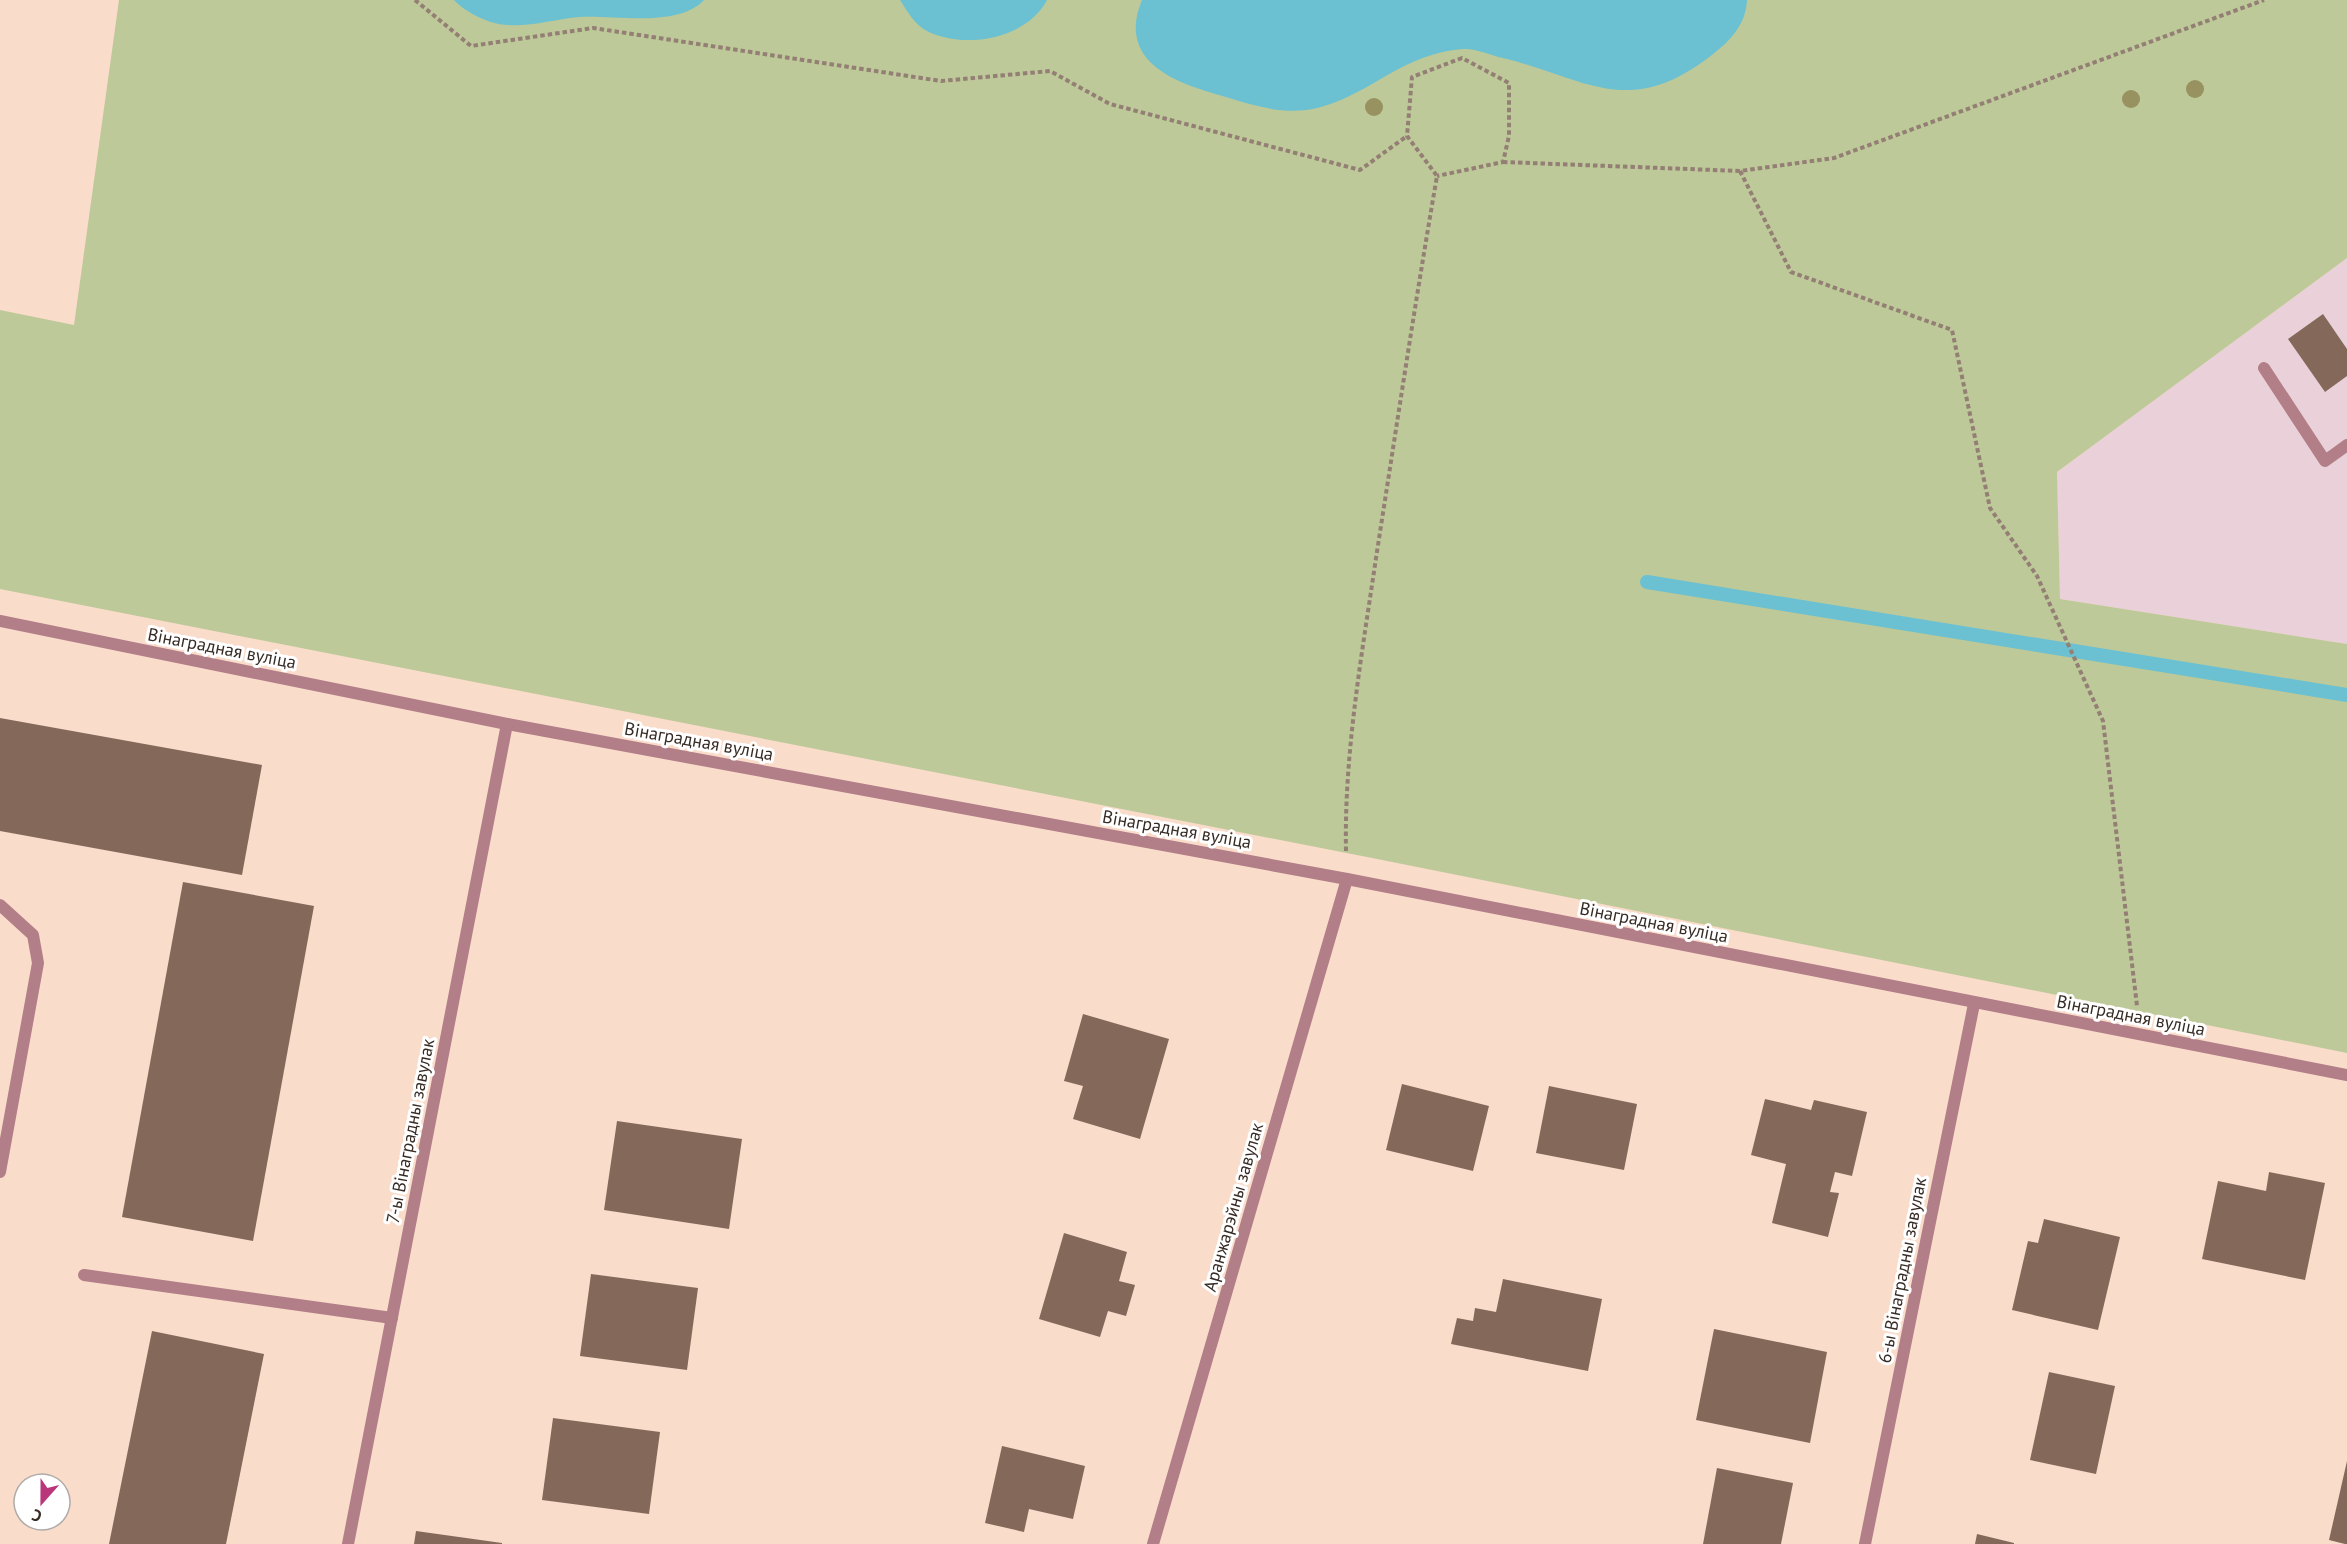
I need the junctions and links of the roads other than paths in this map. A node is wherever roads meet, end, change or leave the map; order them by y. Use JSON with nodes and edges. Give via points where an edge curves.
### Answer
{"nodes":[{"id":1,"x":2264,"y":368,"type":"dead end"},
{"id":2,"x":2347,"y":445,"type":"edge"},
{"id":3,"x":0,"y":621,"type":"edge"},
{"id":4,"x":507,"y":724,"type":"junction"},
{"id":5,"x":1347,"y":879,"type":"junction"},
{"id":6,"x":0,"y":906,"type":"edge"},
{"id":7,"x":1974,"y":1004,"type":"junction"},
{"id":8,"x":2347,"y":1076,"type":"edge"},
{"id":9,"x":4,"y":1133,"type":"edge"},
{"id":10,"x":0,"y":1172,"type":"edge"},
{"id":11,"x":84,"y":1275,"type":"dead end"},
{"id":12,"x":392,"y":1318,"type":"junction"},
{"id":13,"x":348,"y":1544,"type":"edge"},
{"id":14,"x":1154,"y":1544,"type":"edge"},
{"id":15,"x":1865,"y":1544,"type":"edge"}],
"edges":[{"from":1,"to":2,"type":"street","via":[[2325,461]]},
{"from":3,"to":4,"type":"street","name":"Вінаградная вуліца"},
{"from":4,"to":5,"type":"street","name":"Вінаградная вуліца"},
{"from":4,"to":12,"type":"street","name":"7-ы Вінаградны завулак"},
{"from":5,"to":7,"type":"street","name":"Вінаградная вуліца"},
{"from":5,"to":14,"type":"street","name":"Аранжарэйны завулак"},
{"from":6,"to":9,"type":"street","via":[[33,935],[38,963]]},
{"from":7,"to":8,"type":"street","name":"Вінаградная вуліца"},
{"from":7,"to":15,"type":"street","name":"6-ы Вінаградны завулак"},
{"from":9,"to":10,"type":"street"},
{"from":11,"to":12,"type":"street"},
{"from":12,"to":13,"type":"street","name":"7-ы Вінаградны завулак"}]}
